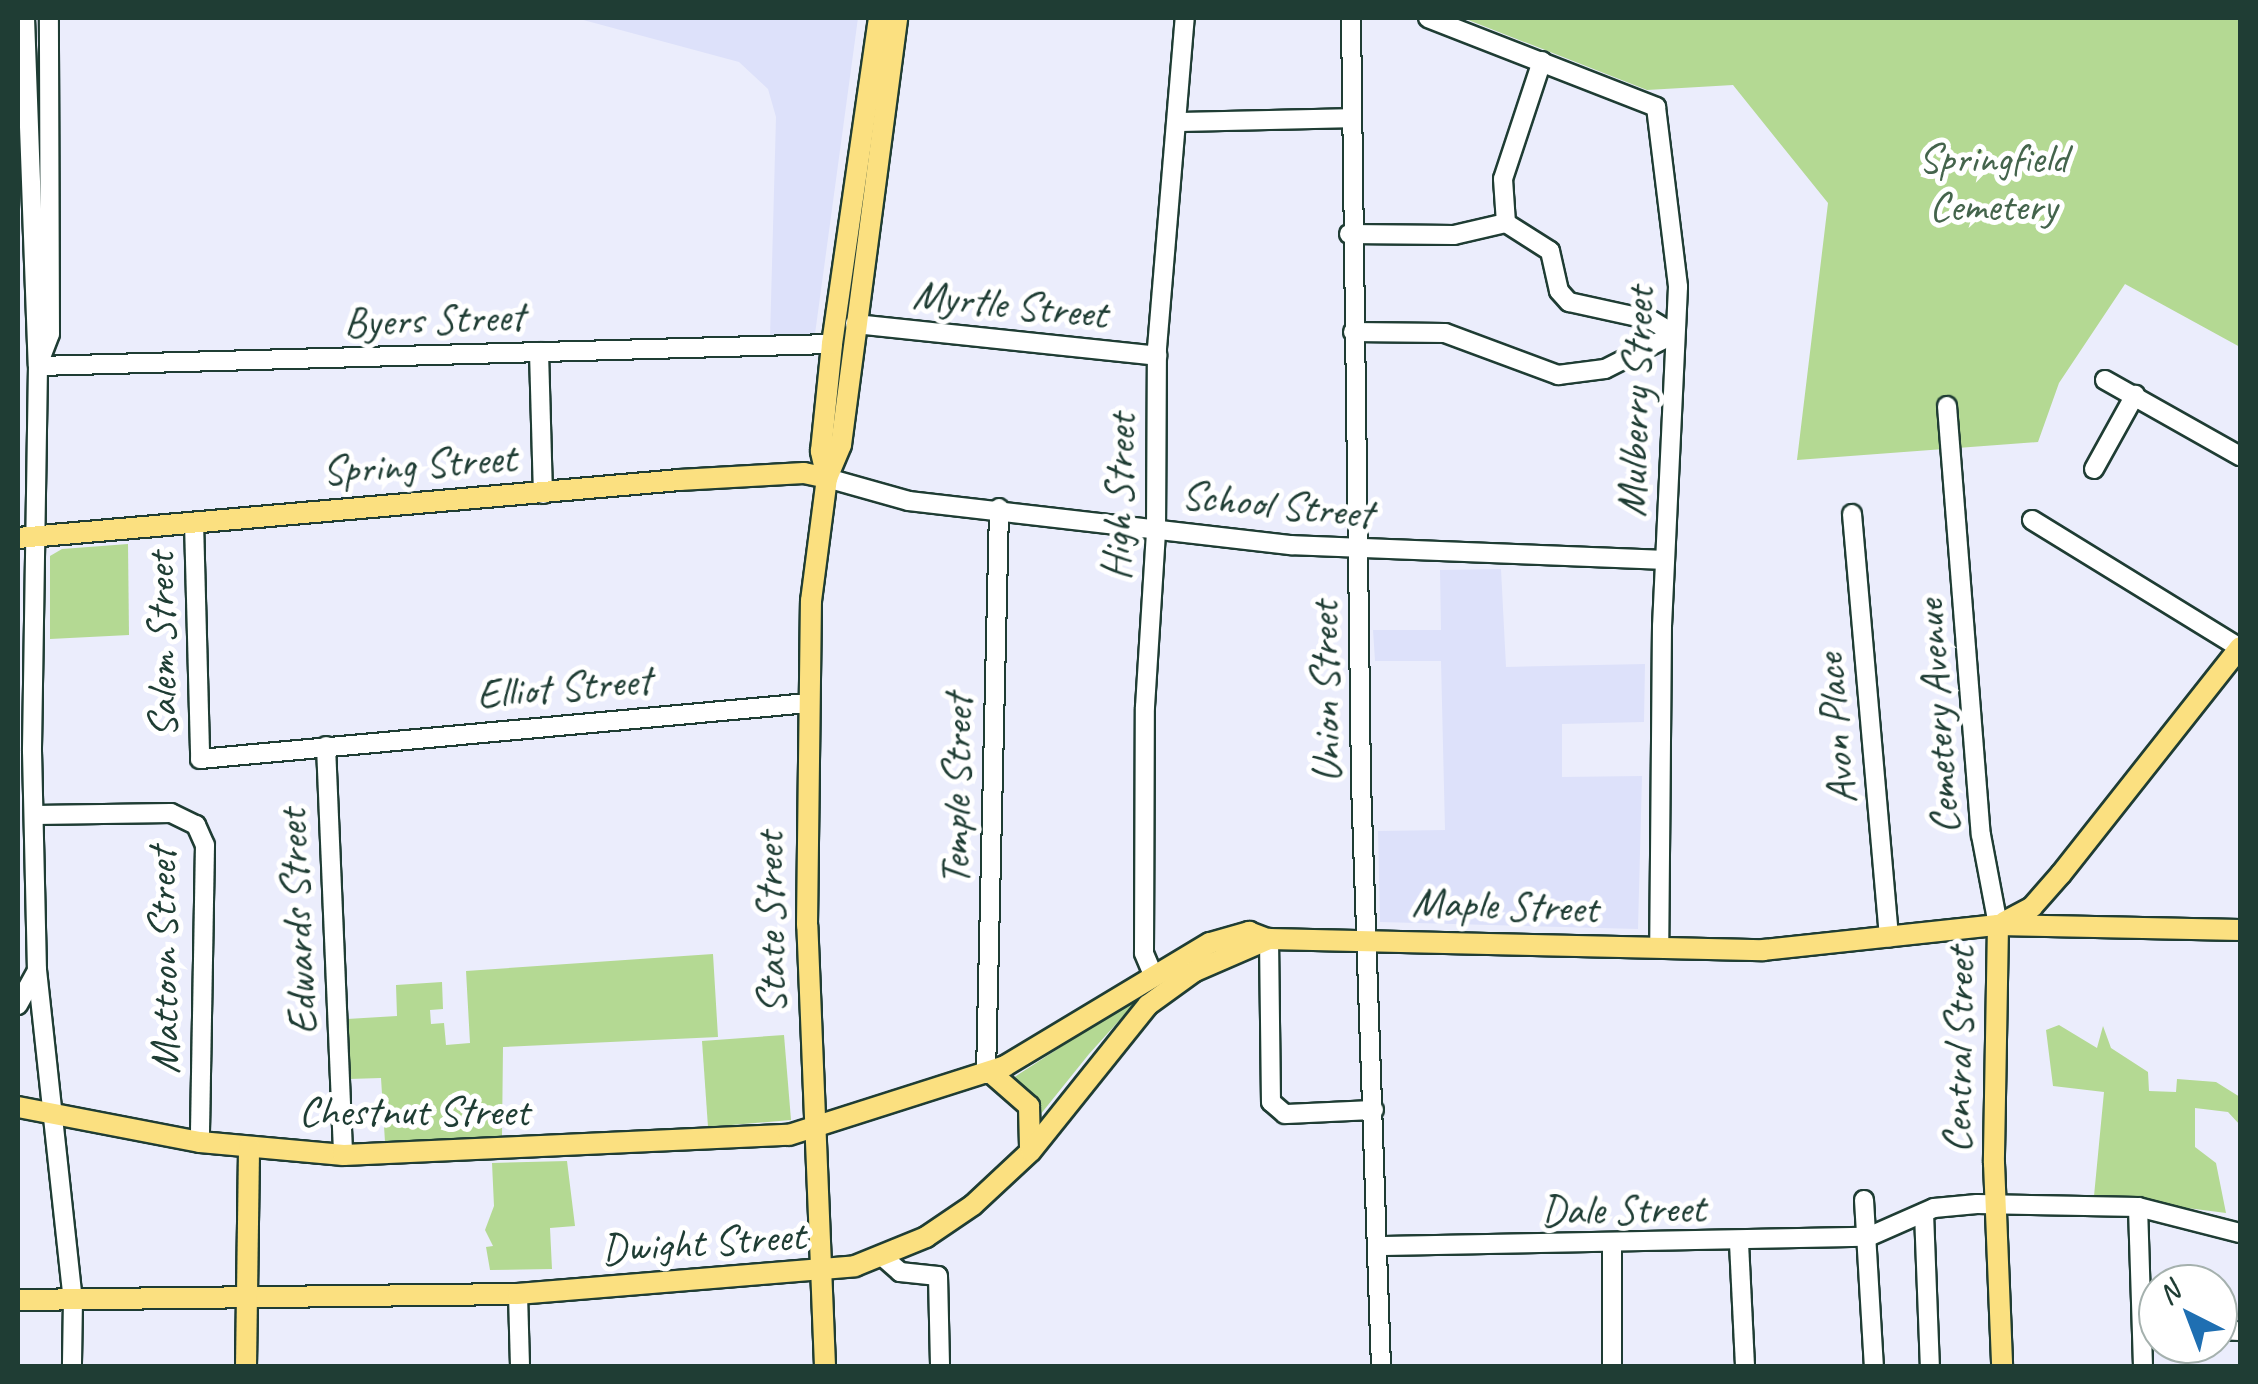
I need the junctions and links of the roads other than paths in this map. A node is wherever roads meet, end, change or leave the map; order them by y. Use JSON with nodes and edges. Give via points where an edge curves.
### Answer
{"nodes":[{"id":1,"x":25,"y":18,"type":"edge"},
{"id":2,"x":49,"y":18,"type":"edge"},
{"id":3,"x":879,"y":18,"type":"edge"},
{"id":4,"x":897,"y":18,"type":"edge"},
{"id":5,"x":1184,"y":18,"type":"edge"},
{"id":6,"x":1351,"y":18,"type":"edge"},
{"id":7,"x":1428,"y":18,"type":"edge"},
{"id":8,"x":1542,"y":61,"type":"junction"},
{"id":9,"x":1349,"y":118,"type":"junction"},
{"id":10,"x":1178,"y":122,"type":"junction"},
{"id":11,"x":27,"y":208,"type":"junction"},
{"id":12,"x":50,"y":208,"type":"junction"},
{"id":13,"x":1506,"y":223,"type":"junction"},
{"id":14,"x":1349,"y":234,"type":"junction"},
{"id":15,"x":856,"y":324,"type":"junction"},
{"id":16,"x":1353,"y":332,"type":"junction"},
{"id":17,"x":1674,"y":334,"type":"junction"},
{"id":18,"x":832,"y":344,"type":"junction"},
{"id":19,"x":539,"y":352,"type":"junction"},
{"id":20,"x":1157,"y":356,"type":"junction"},
{"id":21,"x":38,"y":366,"type":"junction"},
{"id":22,"x":2105,"y":380,"type":"dead end"},
{"id":23,"x":2134,"y":395,"type":"junction"},
{"id":24,"x":1948,"y":406,"type":"dead end"},
{"id":25,"x":2240,"y":456,"type":"edge"},
{"id":26,"x":2094,"y":470,"type":"dead end"},
{"id":27,"x":827,"y":478,"type":"junction"},
{"id":28,"x":543,"y":494,"type":"junction"},
{"id":29,"x":999,"y":508,"type":"junction"},
{"id":30,"x":1852,"y":514,"type":"dead end"},
{"id":31,"x":2032,"y":520,"type":"dead end"},
{"id":32,"x":194,"y":522,"type":"junction"},
{"id":33,"x":1156,"y":528,"type":"junction"},
{"id":34,"x":26,"y":537,"type":"edge"},
{"id":35,"x":1359,"y":551,"type":"junction"},
{"id":36,"x":1664,"y":560,"type":"junction"},
{"id":37,"x":2240,"y":648,"type":"edge"},
{"id":38,"x":808,"y":702,"type":"junction"},
{"id":39,"x":326,"y":746,"type":"junction"},
{"id":40,"x":35,"y":815,"type":"junction"},
{"id":41,"x":1998,"y":926,"type":"junction"},
{"id":42,"x":2240,"y":930,"type":"edge"},
{"id":43,"x":1889,"y":937,"type":"junction"},
{"id":44,"x":1269,"y":940,"type":"junction"},
{"id":45,"x":1369,"y":940,"type":"junction"},
{"id":46,"x":1659,"y":948,"type":"junction"},
{"id":47,"x":38,"y":970,"type":"junction"},
{"id":48,"x":1154,"y":977,"type":"junction"},
{"id":49,"x":18,"y":1005,"type":"edge"},
{"id":50,"x":988,"y":1073,"type":"junction"},
{"id":51,"x":18,"y":1107,"type":"edge"},
{"id":52,"x":1374,"y":1110,"type":"junction"},
{"id":53,"x":51,"y":1112,"type":"junction"},
{"id":54,"x":814,"y":1130,"type":"junction"},
{"id":55,"x":200,"y":1142,"type":"junction"},
{"id":56,"x":249,"y":1147,"type":"junction"},
{"id":57,"x":1028,"y":1154,"type":"junction"},
{"id":58,"x":343,"y":1155,"type":"junction"},
{"id":59,"x":1864,"y":1200,"type":"dead end"},
{"id":60,"x":1996,"y":1203,"type":"junction"},
{"id":61,"x":2138,"y":1207,"type":"junction"},
{"id":62,"x":1924,"y":1213,"type":"junction"},
{"id":63,"x":2240,"y":1233,"type":"edge"},
{"id":64,"x":1868,"y":1237,"type":"junction"},
{"id":65,"x":1739,"y":1243,"type":"junction"},
{"id":66,"x":1612,"y":1244,"type":"junction"},
{"id":67,"x":1380,"y":1246,"type":"junction"},
{"id":68,"x":883,"y":1257,"type":"junction"},
{"id":69,"x":2144,"y":1264,"type":"edge"},
{"id":70,"x":821,"y":1272,"type":"junction"},
{"id":71,"x":518,"y":1294,"type":"junction"},
{"id":72,"x":73,"y":1299,"type":"junction"},
{"id":73,"x":248,"y":1299,"type":"junction"},
{"id":74,"x":18,"y":1300,"type":"edge"},
{"id":75,"x":72,"y":1366,"type":"edge"},
{"id":76,"x":246,"y":1366,"type":"edge"},
{"id":77,"x":520,"y":1366,"type":"edge"},
{"id":78,"x":825,"y":1366,"type":"edge"},
{"id":79,"x":940,"y":1366,"type":"edge"},
{"id":80,"x":1381,"y":1366,"type":"edge"},
{"id":81,"x":1612,"y":1366,"type":"edge"},
{"id":82,"x":1745,"y":1366,"type":"edge"},
{"id":83,"x":1874,"y":1366,"type":"edge"},
{"id":84,"x":1930,"y":1366,"type":"edge"},
{"id":85,"x":2002,"y":1366,"type":"edge"}],
"edges":[{"from":1,"to":11,"type":"street"},
{"from":2,"to":12,"type":"street"},
{"from":3,"to":18,"type":"main road","name":"State Street"},
{"from":4,"to":15,"type":"main road","name":"State Street"},
{"from":5,"to":10,"type":"street","name":"High Street"},
{"from":6,"to":9,"type":"street","name":"Union Street"},
{"from":7,"to":8,"type":"street","name":"Mulberry Street"},
{"from":8,"to":13,"type":"street","via":[[1503,179]]},
{"from":8,"to":17,"type":"street","name":"Mulberry Street","via":[[1656,107],[1677,260]]},
{"from":9,"to":10,"type":"street"},
{"from":9,"to":14,"type":"street","name":"Union Street"},
{"from":10,"to":20,"type":"street","name":"High Street"},
{"from":11,"to":12,"type":"street"},
{"from":11,"to":21,"type":"street"},
{"from":12,"to":21,"type":"street","via":[[50,334]]},
{"from":13,"to":14,"type":"street","via":[[1454,235]]},
{"from":13,"to":17,"type":"street","via":[[1550,250],[1559,291],[1569,302],[1650,320]]},
{"from":14,"to":16,"type":"street","name":"Union Street"},
{"from":15,"to":20,"type":"street","name":"Myrtle Street"},
{"from":15,"to":27,"type":"main road","name":"State Street","via":[[841,445]]},
{"from":16,"to":17,"type":"street","via":[[1451,334],[1530,370],[1558,375],[1604,369]]},
{"from":16,"to":35,"type":"street","name":"Union Street"},
{"from":17,"to":36,"type":"street","name":"Mulberry Street"},
{"from":18,"to":19,"type":"street","name":"Byers Street"},
{"from":18,"to":27,"type":"main road","name":"State Street","via":[[821,451]]},
{"from":19,"to":21,"type":"street","name":"Byers Street"},
{"from":19,"to":28,"type":"street"},
{"from":20,"to":33,"type":"street","name":"High Street"},
{"from":21,"to":34,"type":"street"},
{"from":22,"to":23,"type":"street"},
{"from":23,"to":25,"type":"street"},
{"from":23,"to":26,"type":"street"},
{"from":24,"to":41,"type":"street","name":"Cemetery Avenue","via":[[1981,835]]},
{"from":27,"to":28,"type":"main road","name":"Spring Street","via":[[759,475]]},
{"from":27,"to":29,"type":"street","name":"School Street","via":[[909,500]]},
{"from":27,"to":38,"type":"main road","name":"State Street","via":[[810,601]]},
{"from":28,"to":32,"type":"main road","name":"Spring Street"},
{"from":29,"to":33,"type":"street","name":"School Street"},
{"from":29,"to":50,"type":"street","name":"Temple Street"},
{"from":30,"to":43,"type":"street","name":"Avon Place"},
{"from":31,"to":37,"type":"street"},
{"from":32,"to":34,"type":"main road","name":"Spring Street"},
{"from":32,"to":39,"type":"street","name":"Salem Street","via":[[200,759]]},
{"from":33,"to":35,"type":"street","name":"School Street"},
{"from":33,"to":48,"type":"street","name":"High Street","via":[[1143,773],[1144,953]]},
{"from":34,"to":40,"type":"street"},
{"from":35,"to":36,"type":"street","name":"School Street"},
{"from":35,"to":45,"type":"street","name":"Union Street"},
{"from":36,"to":46,"type":"street","name":"Mulberry Street"},
{"from":37,"to":41,"type":"main road","name":"Central Street","via":[[2061,874],[2032,906]]},
{"from":38,"to":39,"type":"street","name":"Elliot Street"},
{"from":38,"to":54,"type":"main road","name":"State Street"},
{"from":39,"to":58,"type":"street","name":"Edwards Street"},
{"from":40,"to":47,"type":"street"},
{"from":40,"to":55,"type":"street","name":"Mattoon Street","via":[[171,812],[196,825],[204,844]]},
{"from":41,"to":42,"type":"main road","name":"Maple Street"},
{"from":41,"to":43,"type":"main road","name":"Maple Street"},
{"from":41,"to":60,"type":"main road","name":"Central Street","via":[[1992,970]]},
{"from":43,"to":46,"type":"main road","name":"Maple Street","via":[[1783,950]]},
{"from":44,"to":45,"type":"main road","name":"Maple Street"},
{"from":44,"to":48,"type":"main road","name":"Maple Street","via":[[1249,932],[1225,938]]},
{"from":44,"to":52,"type":"street","via":[[1271,1102],[1286,1114]]},
{"from":44,"to":57,"type":"main road","name":"Dwight Street","via":[[1194,971],[1148,1005]]},
{"from":45,"to":46,"type":"main road","name":"Maple Street"},
{"from":45,"to":52,"type":"street","name":"Union Street"},
{"from":47,"to":49,"type":"street"},
{"from":47,"to":53,"type":"street"},
{"from":48,"to":50,"type":"main road","name":"Maple Street","via":[[1056,1040]]},
{"from":50,"to":54,"type":"main road","name":"Maple Street"},
{"from":50,"to":57,"type":"main road","via":[[1029,1106]]},
{"from":51,"to":53,"type":"main road","name":"Chestnut Street"},
{"from":52,"to":67,"type":"street","name":"Union Street"},
{"from":53,"to":55,"type":"main road","name":"Chestnut Street"},
{"from":53,"to":72,"type":"street"},
{"from":54,"to":58,"type":"main road","name":"Chestnut Street","via":[[702,1143]]},
{"from":54,"to":70,"type":"main road","name":"State Street"},
{"from":55,"to":56,"type":"main road","name":"Chestnut Street"},
{"from":56,"to":58,"type":"main road","name":"Chestnut Street"},
{"from":56,"to":73,"type":"main road"},
{"from":57,"to":68,"type":"main road","name":"Dwight Street","via":[[949,1223]]},
{"from":59,"to":64,"type":"street"},
{"from":60,"to":61,"type":"street"},
{"from":60,"to":62,"type":"street"},
{"from":60,"to":85,"type":"main road","name":"Central Street"},
{"from":61,"to":63,"type":"street"},
{"from":61,"to":69,"type":"street"},
{"from":62,"to":64,"type":"street"},
{"from":62,"to":84,"type":"street"},
{"from":64,"to":65,"type":"street","name":"Dale Street"},
{"from":64,"to":83,"type":"street"},
{"from":65,"to":66,"type":"street","name":"Dale Street"},
{"from":65,"to":82,"type":"street"},
{"from":66,"to":67,"type":"street","name":"Dale Street"},
{"from":66,"to":81,"type":"street"},
{"from":67,"to":80,"type":"street","name":"Union Street"},
{"from":68,"to":70,"type":"main road","name":"Dwight Street"},
{"from":68,"to":79,"type":"street","via":[[900,1272],[938,1276]]},
{"from":70,"to":71,"type":"main road","name":"Dwight Street"},
{"from":70,"to":78,"type":"main road","name":"State Street"},
{"from":71,"to":73,"type":"main road","name":"Dwight Street"},
{"from":71,"to":77,"type":"street"},
{"from":72,"to":73,"type":"main road","name":"Dwight Street"},
{"from":72,"to":74,"type":"main road","name":"Dwight Street"},
{"from":72,"to":75,"type":"street"},
{"from":73,"to":76,"type":"main road"}]}
